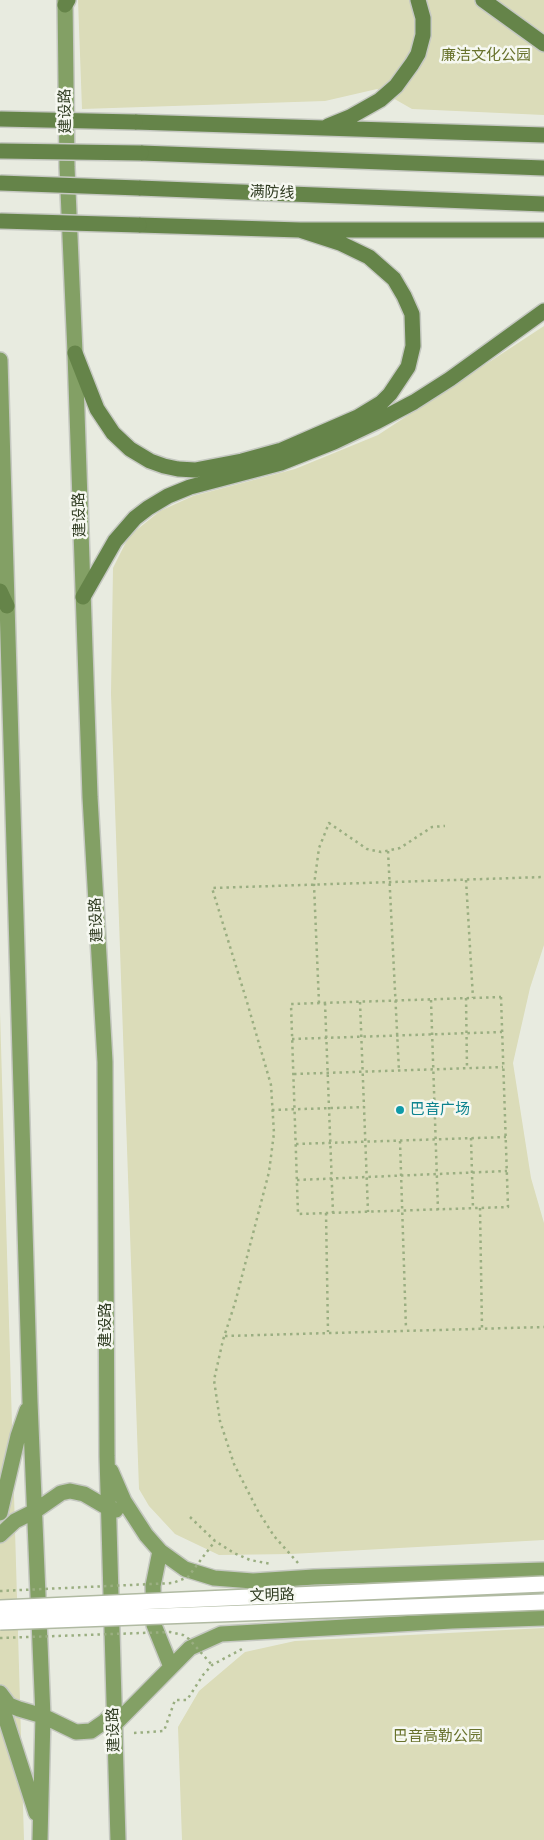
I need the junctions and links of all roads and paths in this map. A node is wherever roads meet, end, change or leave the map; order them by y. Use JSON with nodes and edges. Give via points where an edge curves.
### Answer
{"nodes":[{"id":1,"x":418,"y":0,"type":"edge"},
{"id":2,"x":483,"y":0,"type":"edge"},
{"id":3,"x":66,"y":2,"type":"edge"},
{"id":4,"x":544,"y":44,"type":"edge"},
{"id":5,"x":0,"y":119,"type":"edge"},
{"id":6,"x":321,"y":128,"type":"junction"},
{"id":7,"x":544,"y":135,"type":"edge"},
{"id":8,"x":0,"y":150,"type":"edge"},
{"id":9,"x":544,"y":168,"type":"edge"},
{"id":10,"x":0,"y":183,"type":"edge"},
{"id":11,"x":544,"y":204,"type":"edge"},
{"id":12,"x":0,"y":221,"type":"edge"},
{"id":13,"x":300,"y":230,"type":"junction"},
{"id":14,"x":544,"y":230,"type":"edge"},
{"id":15,"x":544,"y":311,"type":"edge"},
{"id":16,"x":75,"y":353,"type":"junction"},
{"id":17,"x":0,"y":360,"type":"edge"},
{"id":18,"x":0,"y":591,"type":"edge"},
{"id":19,"x":83,"y":597,"type":"junction"},
{"id":20,"x":7,"y":606,"type":"junction"},
{"id":21,"x":445,"y":826,"type":"dead end"},
{"id":22,"x":388,"y":851,"type":"junction"},
{"id":23,"x":544,"y":877,"type":"edge"},
{"id":24,"x":466,"y":880,"type":"junction"},
{"id":25,"x":389,"y":883,"type":"junction"},
{"id":26,"x":314,"y":885,"type":"junction"},
{"id":27,"x":466,"y":998,"type":"junction"},
{"id":28,"x":473,"y":998,"type":"junction"},
{"id":29,"x":431,"y":1000,"type":"junction"},
{"id":30,"x":395,"y":1001,"type":"junction"},
{"id":31,"x":360,"y":1002,"type":"junction"},
{"id":32,"x":319,"y":1003,"type":"junction"},
{"id":33,"x":325,"y":1003,"type":"junction"},
{"id":34,"x":502,"y":1032,"type":"junction"},
{"id":35,"x":466,"y":1033,"type":"junction"},
{"id":36,"x":432,"y":1034,"type":"junction"},
{"id":37,"x":397,"y":1036,"type":"junction"},
{"id":38,"x":361,"y":1037,"type":"junction"},
{"id":39,"x":327,"y":1038,"type":"junction"},
{"id":40,"x":292,"y":1039,"type":"junction"},
{"id":41,"x":503,"y":1067,"type":"junction"},
{"id":42,"x":467,"y":1068,"type":"junction"},
{"id":43,"x":433,"y":1069,"type":"junction"},
{"id":44,"x":399,"y":1071,"type":"junction"},
{"id":45,"x":363,"y":1072,"type":"junction"},
{"id":46,"x":328,"y":1073,"type":"junction"},
{"id":47,"x":294,"y":1074,"type":"junction"},
{"id":48,"x":364,"y":1107,"type":"junction"},
{"id":49,"x":329,"y":1108,"type":"junction"},
{"id":50,"x":272,"y":1110,"type":"junction"},
{"id":51,"x":295,"y":1110,"type":"junction"},
{"id":52,"x":506,"y":1137,"type":"junction"},
{"id":53,"x":471,"y":1138,"type":"junction"},
{"id":54,"x":436,"y":1140,"type":"junction"},
{"id":55,"x":400,"y":1141,"type":"junction"},
{"id":56,"x":365,"y":1142,"type":"junction"},
{"id":57,"x":330,"y":1143,"type":"junction"},
{"id":58,"x":296,"y":1144,"type":"junction"},
{"id":59,"x":507,"y":1172,"type":"junction"},
{"id":60,"x":472,"y":1173,"type":"junction"},
{"id":61,"x":437,"y":1174,"type":"junction"},
{"id":62,"x":401,"y":1176,"type":"junction"},
{"id":63,"x":367,"y":1177,"type":"junction"},
{"id":64,"x":332,"y":1178,"type":"junction"},
{"id":65,"x":297,"y":1180,"type":"junction"},
{"id":66,"x":480,"y":1208,"type":"junction"},
{"id":67,"x":473,"y":1209,"type":"junction"},
{"id":68,"x":438,"y":1210,"type":"junction"},
{"id":69,"x":402,"y":1211,"type":"junction"},
{"id":70,"x":368,"y":1212,"type":"junction"},
{"id":71,"x":326,"y":1213,"type":"junction"},
{"id":72,"x":333,"y":1213,"type":"junction"},
{"id":73,"x":544,"y":1327,"type":"edge"},
{"id":74,"x":482,"y":1328,"type":"junction"},
{"id":75,"x":406,"y":1330,"type":"junction"},
{"id":76,"x":328,"y":1332,"type":"junction"},
{"id":77,"x":225,"y":1336,"type":"junction"},
{"id":78,"x":30,"y":1402,"type":"junction"},
{"id":79,"x":107,"y":1456,"type":"junction"},
{"id":80,"x":108,"y":1508,"type":"junction"},
{"id":81,"x":35,"y":1511,"type":"junction"},
{"id":82,"x":0,"y":1513,"type":"edge"},
{"id":83,"x":190,"y":1517,"type":"dead end"},
{"id":84,"x":135,"y":1518,"type":"junction"},
{"id":85,"x":0,"y":1535,"type":"edge"},
{"id":86,"x":215,"y":1541,"type":"junction"},
{"id":87,"x":160,"y":1551,"type":"junction"},
{"id":88,"x":270,"y":1564,"type":"dead end"},
{"id":89,"x":544,"y":1570,"type":"edge"},
{"id":90,"x":314,"y":1577,"type":"junction"},
{"id":91,"x":544,"y":1584,"type":"edge"},
{"id":92,"x":0,"y":1591,"type":"edge"},
{"id":93,"x":544,"y":1602,"type":"edge"},
{"id":94,"x":0,"y":1608,"type":"edge"},
{"id":95,"x":544,"y":1618,"type":"edge"},
{"id":96,"x":0,"y":1622,"type":"edge"},
{"id":97,"x":0,"y":1638,"type":"edge"},
{"id":98,"x":236,"y":1652,"type":"dead end"},
{"id":99,"x":212,"y":1665,"type":"junction"},
{"id":100,"x":171,"y":1667,"type":"junction"},
{"id":101,"x":0,"y":1693,"type":"edge"},
{"id":102,"x":0,"y":1702,"type":"edge"},
{"id":103,"x":43,"y":1716,"type":"junction"},
{"id":104,"x":114,"y":1719,"type":"junction"},
{"id":105,"x":134,"y":1733,"type":"dead end"},
{"id":106,"x":40,"y":1824,"type":"junction"},
{"id":107,"x":40,"y":1840,"type":"edge"},
{"id":108,"x":118,"y":1840,"type":"edge"}],
"edges":[{"from":1,"to":6,"type":"highway","via":[[423,35],[418,54],[403,77],[380,100]]},
{"from":2,"to":4,"type":"highway"},
{"from":3,"to":16,"type":"main road","name":"建设路","via":[[67,166]]},
{"from":5,"to":6,"type":"highway","bridge":true},
{"from":6,"to":7,"type":"highway"},
{"from":8,"to":9,"type":"highway","bridge":true},
{"from":10,"to":11,"type":"highway","name":"满防线","bridge":true},
{"from":12,"to":13,"type":"highway","bridge":true},
{"from":13,"to":14,"type":"highway"},
{"from":13,"to":16,"type":"highway","via":[[369,257],[394,279],[412,314],[413,346],[408,367],[390,394],[358,417],[303,441],[242,461],[195,470],[164,466],[130,449],[112,433],[97,409]]},
{"from":15,"to":19,"type":"highway","via":[[438,387],[354,433],[281,463],[190,487],[148,508],[115,541]]},
{"from":16,"to":19,"type":"main road","name":"建设路"},
{"from":17,"to":20,"type":"main road"},
{"from":18,"to":20,"type":"highway"},
{"from":19,"to":79,"type":"main road","name":"建设路","via":[[90,797],[106,1062]]},
{"from":20,"to":78,"type":"main road"},
{"from":21,"to":22,"type":"path","via":[[432,827],[405,846]]},
{"from":22,"to":25,"type":"path"},
{"from":22,"to":26,"type":"path","via":[[367,849],[329,822],[319,848]]},
{"from":23,"to":24,"type":"path"},
{"from":24,"to":25,"type":"path"},
{"from":24,"to":28,"type":"path"},
{"from":25,"to":26,"type":"path"},
{"from":25,"to":30,"type":"path"},
{"from":26,"to":32,"type":"path"},
{"from":26,"to":50,"type":"path","via":[[212,888],[271,1085]]},
{"from":27,"to":28,"type":"path"},
{"from":27,"to":29,"type":"path"},
{"from":27,"to":35,"type":"path"},
{"from":28,"to":34,"type":"path","via":[[501,997]]},
{"from":29,"to":30,"type":"path"},
{"from":29,"to":36,"type":"path"},
{"from":30,"to":31,"type":"path"},
{"from":30,"to":37,"type":"path"},
{"from":31,"to":33,"type":"path"},
{"from":31,"to":38,"type":"path"},
{"from":32,"to":33,"type":"path"},
{"from":32,"to":40,"type":"path","via":[[291,1004]]},
{"from":33,"to":39,"type":"path"},
{"from":34,"to":35,"type":"path"},
{"from":34,"to":41,"type":"path"},
{"from":35,"to":36,"type":"path"},
{"from":35,"to":42,"type":"path"},
{"from":36,"to":37,"type":"path"},
{"from":36,"to":43,"type":"path"},
{"from":37,"to":38,"type":"path"},
{"from":37,"to":44,"type":"path"},
{"from":38,"to":39,"type":"path"},
{"from":38,"to":45,"type":"path"},
{"from":39,"to":40,"type":"path"},
{"from":39,"to":46,"type":"path"},
{"from":40,"to":47,"type":"path"},
{"from":41,"to":42,"type":"path"},
{"from":41,"to":52,"type":"path"},
{"from":42,"to":43,"type":"path"},
{"from":43,"to":44,"type":"path"},
{"from":43,"to":54,"type":"path"},
{"from":44,"to":45,"type":"path"},
{"from":45,"to":46,"type":"path"},
{"from":45,"to":48,"type":"path"},
{"from":46,"to":47,"type":"path"},
{"from":46,"to":49,"type":"path"},
{"from":47,"to":51,"type":"path"},
{"from":48,"to":49,"type":"path"},
{"from":48,"to":56,"type":"path"},
{"from":49,"to":51,"type":"path"},
{"from":49,"to":57,"type":"path"},
{"from":50,"to":51,"type":"path"},
{"from":50,"to":77,"type":"path","via":[[274,1133],[269,1172]]},
{"from":51,"to":58,"type":"path"},
{"from":52,"to":53,"type":"path"},
{"from":52,"to":59,"type":"path"},
{"from":53,"to":54,"type":"path"},
{"from":53,"to":60,"type":"path"},
{"from":54,"to":55,"type":"path"},
{"from":54,"to":61,"type":"path"},
{"from":55,"to":56,"type":"path"},
{"from":55,"to":62,"type":"path"},
{"from":56,"to":57,"type":"path"},
{"from":56,"to":63,"type":"path"},
{"from":57,"to":58,"type":"path"},
{"from":57,"to":64,"type":"path"},
{"from":58,"to":65,"type":"path"},
{"from":59,"to":60,"type":"path"},
{"from":59,"to":66,"type":"path","via":[[508,1208]]},
{"from":60,"to":61,"type":"path"},
{"from":60,"to":67,"type":"path"},
{"from":61,"to":62,"type":"path"},
{"from":61,"to":68,"type":"path"},
{"from":62,"to":63,"type":"path"},
{"from":62,"to":69,"type":"path"},
{"from":63,"to":64,"type":"path"},
{"from":63,"to":70,"type":"path"},
{"from":64,"to":65,"type":"path"},
{"from":64,"to":72,"type":"path"},
{"from":65,"to":71,"type":"path","via":[[298,1214]]},
{"from":66,"to":67,"type":"path"},
{"from":66,"to":74,"type":"path"},
{"from":67,"to":68,"type":"path"},
{"from":68,"to":69,"type":"path"},
{"from":69,"to":70,"type":"path"},
{"from":69,"to":75,"type":"path"},
{"from":70,"to":72,"type":"path"},
{"from":71,"to":72,"type":"path"},
{"from":71,"to":76,"type":"path"},
{"from":73,"to":74,"type":"path"},
{"from":74,"to":75,"type":"path"},
{"from":75,"to":76,"type":"path"},
{"from":76,"to":77,"type":"path"},
{"from":77,"to":90,"type":"path","via":[[214,1380],[220,1421],[234,1464],[274,1536]]},
{"from":78,"to":81,"type":"main road"},
{"from":78,"to":82,"type":"main road","via":[[18,1436]]},
{"from":79,"to":80,"type":"main road","name":"建设路"},
{"from":79,"to":84,"type":"main road","via":[[118,1487]]},
{"from":80,"to":81,"type":"main road","via":[[84,1494],[70,1491],[61,1493]]},
{"from":80,"to":84,"type":"main road"},
{"from":80,"to":104,"type":"main road","name":"建设路"},
{"from":81,"to":85,"type":"main road","via":[[15,1521]]},
{"from":81,"to":103,"type":"main road"},
{"from":83,"to":86,"type":"path"},
{"from":84,"to":87,"type":"main road"},
{"from":86,"to":88,"type":"path","via":[[242,1557]]},
{"from":86,"to":92,"type":"path","bridge":true,"via":[[188,1578],[173,1583]]},
{"from":87,"to":90,"type":"main road","via":[[185,1569],[214,1578],[253,1581]]},
{"from":87,"to":100,"type":"main road","via":[[153,1586],[154,1624]]},
{"from":89,"to":90,"type":"main road"},
{"from":91,"to":94,"type":"main road","name":"文明路","bridge":true},
{"from":93,"to":96,"type":"main road","name":"文明路","bridge":true},
{"from":95,"to":100,"type":"main road","via":[[221,1634],[190,1648]]},
{"from":97,"to":99,"type":"path","bridge":true,"via":[[170,1632],[189,1639]]},
{"from":98,"to":99,"type":"path"},
{"from":99,"to":105,"type":"path","via":[[187,1700],[175,1700],[164,1732]]},
{"from":100,"to":104,"type":"main road"},
{"from":101,"to":103,"type":"main road","via":[[9,1705]]},
{"from":102,"to":106,"type":"main road"},
{"from":103,"to":104,"type":"main road","via":[[80,1733]]},
{"from":103,"to":106,"type":"main road"},
{"from":104,"to":108,"type":"main road","name":"建设路"},
{"from":106,"to":107,"type":"main road"}]}
